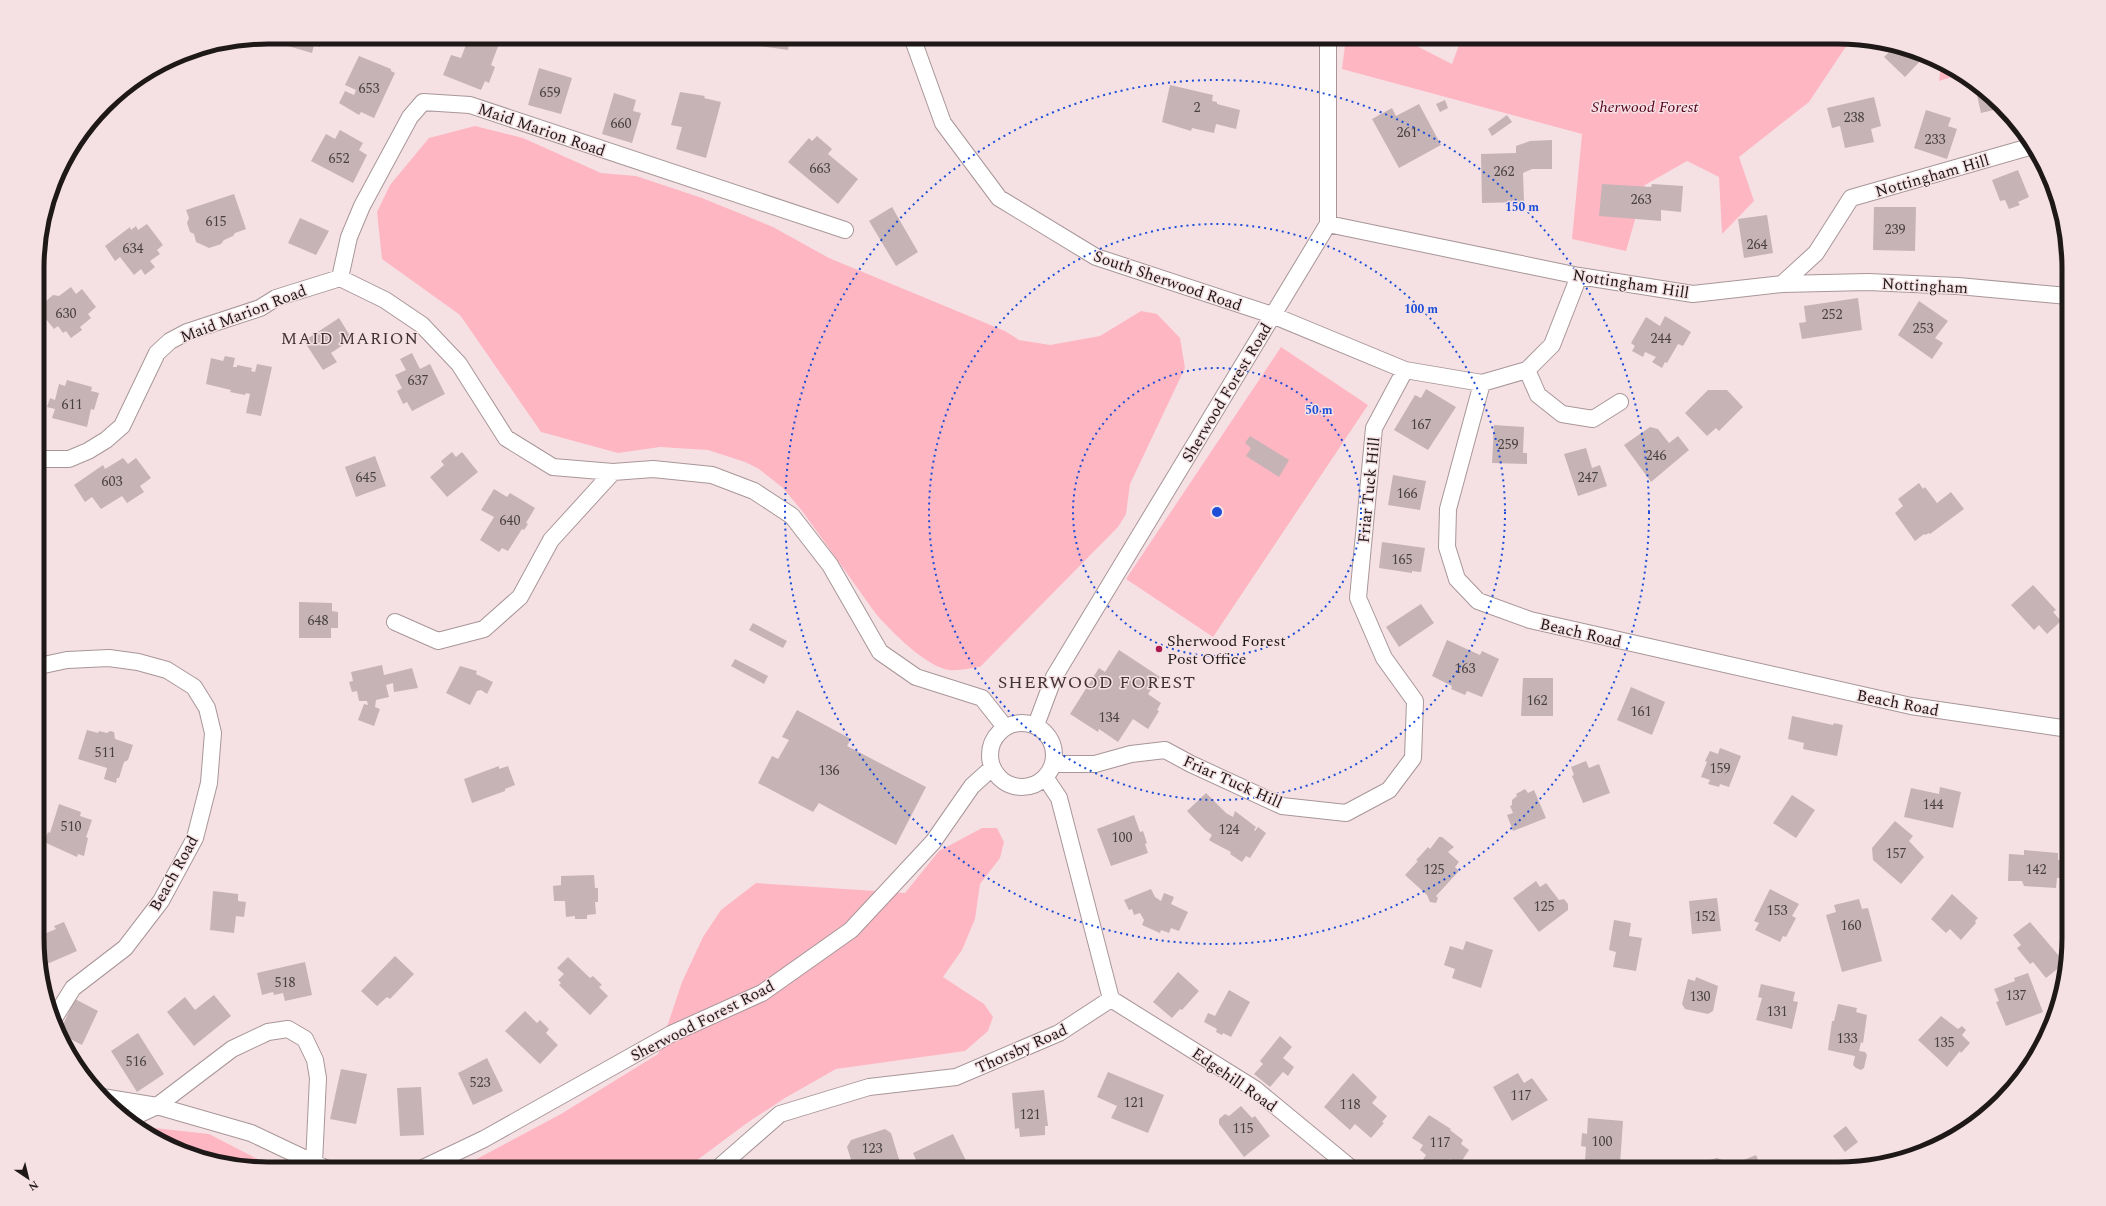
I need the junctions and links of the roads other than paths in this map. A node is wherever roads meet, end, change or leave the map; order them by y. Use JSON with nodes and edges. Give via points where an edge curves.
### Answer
{"nodes":[{"id":1,"x":915,"y":44,"type":"edge"},
{"id":2,"x":1328,"y":44,"type":"edge"},
{"id":3,"x":2027,"y":148,"type":"edge"},
{"id":4,"x":1328,"y":224,"type":"junction"},
{"id":5,"x":845,"y":230,"type":"dead end"},
{"id":6,"x":1579,"y":276,"type":"junction"},
{"id":7,"x":340,"y":278,"type":"junction"},
{"id":8,"x":1782,"y":284,"type":"junction"},
{"id":9,"x":2062,"y":295,"type":"edge"},
{"id":10,"x":1272,"y":315,"type":"junction"},
{"id":11,"x":1405,"y":370,"type":"junction"},
{"id":12,"x":1527,"y":370,"type":"junction"},
{"id":13,"x":1482,"y":383,"type":"junction"},
{"id":14,"x":1620,"y":402,"type":"dead end"},
{"id":15,"x":44,"y":459,"type":"edge"},
{"id":16,"x":613,"y":472,"type":"junction"},
{"id":17,"x":395,"y":622,"type":"dead end"},
{"id":18,"x":44,"y":665,"type":"edge"},
{"id":19,"x":1036,"y":725,"type":"junction"},
{"id":20,"x":1005,"y":727,"type":"junction"},
{"id":21,"x":2062,"y":728,"type":"edge"},
{"id":22,"x":992,"y":768,"type":"junction"},
{"id":23,"x":1049,"y":771,"type":"junction"},
{"id":24,"x":1111,"y":999,"type":"junction"},
{"id":25,"x":57,"y":1013,"type":"edge"},
{"id":26,"x":111,"y":1098,"type":"edge"},
{"id":27,"x":157,"y":1106,"type":"junction"},
{"id":28,"x":133,"y":1117,"type":"edge"},
{"id":29,"x":312,"y":1162,"type":"edge"},
{"id":30,"x":320,"y":1162,"type":"edge"},
{"id":31,"x":436,"y":1162,"type":"edge"},
{"id":32,"x":725,"y":1162,"type":"edge"},
{"id":33,"x":1344,"y":1162,"type":"edge"}],
"edges":[{"from":1,"to":10,"type":"street","name":"South Sherwood Road","via":[[943,123],[1000,198],[1096,257]]},
{"from":2,"to":4,"type":"street"},
{"from":3,"to":8,"type":"street","name":"Nottingham Hill","via":[[1851,198],[1816,253]]},
{"from":4,"to":6,"type":"street","name":"Nottingham Hill"},
{"from":4,"to":10,"type":"street","name":"Sherwood Forest Road"},
{"from":5,"to":7,"type":"street","name":"Maid Marion Road","via":[[470,104],[424,102],[410,117],[362,206],[349,236]]},
{"from":6,"to":8,"type":"street","name":"Nottingham Hill","via":[[1693,294]]},
{"from":6,"to":12,"type":"street","via":[[1552,344]]},
{"from":7,"to":15,"type":"street","name":"Maid Marion Road","via":[[276,298],[260,308],[187,332],[170,341],[157,353],[122,426],[88,451],[69,459]]},
{"from":7,"to":16,"type":"street","via":[[385,300],[422,325],[459,364],[506,438],[553,467]]},
{"from":8,"to":9,"type":"street","name":"Nottingham","via":[[1868,282],[1958,286]]},
{"from":10,"to":11,"type":"street"},
{"from":10,"to":19,"type":"street","name":"Sherwood Forest Road","via":[[1054,678]]},
{"from":11,"to":13,"type":"street"},
{"from":11,"to":23,"type":"street","name":"Friar Tuck Hill","via":[[1374,428],[1358,598],[1384,658],[1415,701],[1413,758],[1389,790],[1346,813],[1282,806],[1165,750],[1131,754],[1095,764]]},
{"from":12,"to":13,"type":"street"},
{"from":12,"to":14,"type":"street","via":[[1538,395],[1562,414],[1592,419]]},
{"from":13,"to":21,"type":"street","name":"Beach Road","via":[[1448,509],[1447,547],[1457,579],[1478,601],[1530,620],[1911,706]]},
{"from":16,"to":17,"type":"street","via":[[551,540],[520,597],[484,629],[438,641]]},
{"from":16,"to":20,"type":"street","via":[[653,469],[712,475],[754,491],[797,522],[830,565],[880,652],[916,678],[982,698]]},
{"from":18,"to":25,"type":"street","name":"Beach Road","via":[[67,660],[109,658],[167,670],[194,687],[206,708],[213,733],[209,783],[195,838],[161,901],[125,948],[73,988]]},
{"from":19,"to":20,"type":"street","via":[[1020,722]]},
{"from":19,"to":23,"type":"street","via":[[1048,734],[1054,748]]},
{"from":20,"to":22,"type":"street","via":[[994,738],[990,753]]},
{"from":22,"to":23,"type":"street","via":[[1002,780],[1016,786],[1032,786]]},
{"from":22,"to":31,"type":"street","name":"Sherwood Forest Road","via":[[972,786],[933,842],[852,930],[762,993],[671,1034],[484,1139]]},
{"from":23,"to":24,"type":"street","via":[[1059,798]]},
{"from":24,"to":32,"type":"street","name":"Thorsby Road","via":[[1059,1034],[956,1077],[869,1087],[780,1114]]},
{"from":24,"to":33,"type":"street","name":"Edgehill Road","via":[[1255,1089]]},
{"from":26,"to":27,"type":"street"},
{"from":27,"to":28,"type":"street"},
{"from":27,"to":29,"type":"street","via":[[251,1133]]},
{"from":27,"to":30,"type":"street","via":[[232,1049],[268,1032],[288,1029],[305,1039],[315,1060],[318,1078]]}]}
